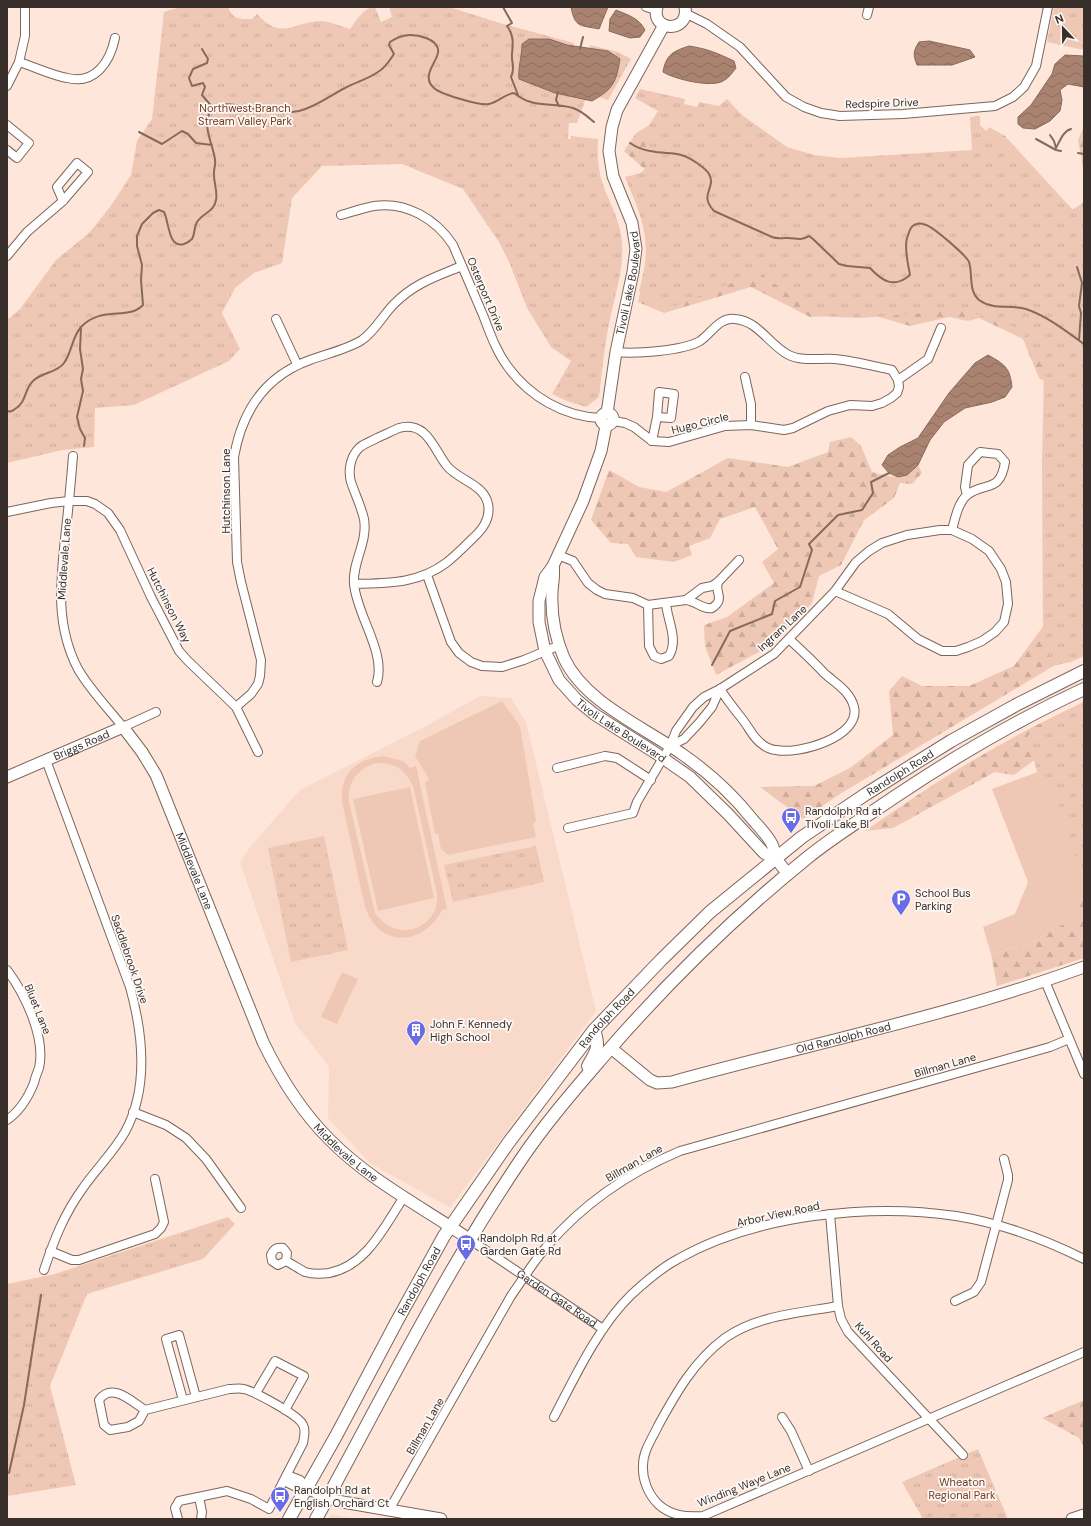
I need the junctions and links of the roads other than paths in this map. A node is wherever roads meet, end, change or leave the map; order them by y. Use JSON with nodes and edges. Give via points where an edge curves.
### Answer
{"nodes":[{"id":1,"x":25,"y":7,"type":"edge"},
{"id":2,"x":1048,"y":7,"type":"edge"},
{"id":3,"x":653,"y":8,"type":"edge"},
{"id":4,"x":685,"y":11,"type":"edge"},
{"id":5,"x":664,"y":25,"type":"junction"},
{"id":6,"x":115,"y":38,"type":"dead end"},
{"id":7,"x":19,"y":62,"type":"junction"},
{"id":8,"x":7,"y":86,"type":"edge"},
{"id":9,"x":7,"y":125,"type":"edge"},
{"id":10,"x":7,"y":150,"type":"edge"},
{"id":11,"x":63,"y":201,"type":"dead end"},
{"id":12,"x":341,"y":215,"type":"dead end"},
{"id":13,"x":7,"y":256,"type":"edge"},
{"id":14,"x":462,"y":266,"type":"junction"},
{"id":15,"x":276,"y":319,"type":"dead end"},
{"id":16,"x":941,"y":328,"type":"dead end"},
{"id":17,"x":616,"y":352,"type":"junction"},
{"id":18,"x":297,"y":364,"type":"junction"},
{"id":19,"x":745,"y":377,"type":"dead end"},
{"id":20,"x":898,"y":380,"type":"junction"},
{"id":21,"x":657,"y":417,"type":"dead end"},
{"id":22,"x":607,"y":419,"type":"junction"},
{"id":23,"x":751,"y":424,"type":"junction"},
{"id":24,"x":652,"y":441,"type":"junction"},
{"id":25,"x":73,"y":456,"type":"dead end"},
{"id":26,"x":967,"y":495,"type":"junction"},
{"id":27,"x":69,"y":501,"type":"junction"},
{"id":28,"x":7,"y":512,"type":"edge"},
{"id":29,"x":952,"y":530,"type":"junction"},
{"id":30,"x":558,"y":555,"type":"junction"},
{"id":31,"x":739,"y":560,"type":"dead end"},
{"id":32,"x":553,"y":566,"type":"junction"},
{"id":33,"x":426,"y":575,"type":"junction"},
{"id":34,"x":718,"y":582,"type":"junction"},
{"id":35,"x":354,"y":584,"type":"junction"},
{"id":36,"x":835,"y":591,"type":"junction"},
{"id":37,"x":686,"y":600,"type":"junction"},
{"id":38,"x":666,"y":603,"type":"junction"},
{"id":39,"x":648,"y":605,"type":"junction"},
{"id":40,"x":789,"y":639,"type":"junction"},
{"id":41,"x":560,"y":645,"type":"junction"},
{"id":42,"x":545,"y":651,"type":"junction"},
{"id":43,"x":1084,"y":671,"type":"edge"},
{"id":44,"x":377,"y":682,"type":"dead end"},
{"id":45,"x":720,"y":689,"type":"junction"},
{"id":46,"x":1084,"y":689,"type":"edge"},
{"id":47,"x":236,"y":707,"type":"junction"},
{"id":48,"x":156,"y":712,"type":"dead end"},
{"id":49,"x":123,"y":727,"type":"junction"},
{"id":50,"x":670,"y":746,"type":"junction"},
{"id":51,"x":258,"y":752,"type":"dead end"},
{"id":52,"x":663,"y":758,"type":"junction"},
{"id":53,"x":46,"y":760,"type":"junction"},
{"id":54,"x":557,"y":768,"type":"dead end"},
{"id":55,"x":7,"y":777,"type":"edge"},
{"id":56,"x":650,"y":780,"type":"junction"},
{"id":57,"x":568,"y":828,"type":"dead end"},
{"id":58,"x":776,"y":859,"type":"junction"},
{"id":59,"x":788,"y":874,"type":"junction"},
{"id":60,"x":1084,"y":967,"type":"edge"},
{"id":61,"x":7,"y":970,"type":"edge"},
{"id":62,"x":1045,"y":981,"type":"junction"},
{"id":63,"x":634,"y":988,"type":"junction"},
{"id":64,"x":594,"y":1030,"type":"junction"},
{"id":65,"x":1069,"y":1039,"type":"junction"},
{"id":66,"x":611,"y":1048,"type":"junction"},
{"id":67,"x":1084,"y":1074,"type":"edge"},
{"id":68,"x":571,"y":1095,"type":"junction"},
{"id":69,"x":133,"y":1112,"type":"junction"},
{"id":70,"x":7,"y":1120,"type":"edge"},
{"id":71,"x":1004,"y":1160,"type":"dead end"},
{"id":72,"x":154,"y":1179,"type":"dead end"},
{"id":73,"x":404,"y":1196,"type":"junction"},
{"id":74,"x":241,"y":1208,"type":"dead end"},
{"id":75,"x":830,"y":1214,"type":"junction"},
{"id":76,"x":996,"y":1225,"type":"junction"},
{"id":77,"x":451,"y":1226,"type":"junction"},
{"id":78,"x":469,"y":1239,"type":"junction"},
{"id":79,"x":50,"y":1251,"type":"junction"},
{"id":80,"x":1084,"y":1259,"type":"edge"},
{"id":81,"x":286,"y":1261,"type":"dead end"},
{"id":82,"x":44,"y":1270,"type":"dead end"},
{"id":83,"x":525,"y":1277,"type":"junction"},
{"id":84,"x":955,"y":1301,"type":"dead end"},
{"id":85,"x":838,"y":1306,"type":"junction"},
{"id":86,"x":604,"y":1329,"type":"junction"},
{"id":87,"x":1084,"y":1352,"type":"edge"},
{"id":88,"x":256,"y":1393,"type":"junction"},
{"id":89,"x":196,"y":1397,"type":"junction"},
{"id":90,"x":183,"y":1400,"type":"junction"},
{"id":91,"x":145,"y":1410,"type":"junction"},
{"id":92,"x":285,"y":1410,"type":"junction"},
{"id":93,"x":554,"y":1417,"type":"dead end"},
{"id":94,"x":782,"y":1418,"type":"dead end"},
{"id":95,"x":930,"y":1419,"type":"junction"},
{"id":96,"x":964,"y":1455,"type":"dead end"},
{"id":97,"x":810,"y":1471,"type":"junction"},
{"id":98,"x":286,"y":1478,"type":"junction"},
{"id":99,"x":306,"y":1488,"type":"junction"},
{"id":100,"x":199,"y":1497,"type":"junction"},
{"id":101,"x":328,"y":1497,"type":"junction"},
{"id":102,"x":389,"y":1510,"type":"junction"},
{"id":103,"x":1084,"y":1515,"type":"edge"},
{"id":104,"x":178,"y":1519,"type":"edge"},
{"id":105,"x":201,"y":1519,"type":"edge"},
{"id":106,"x":289,"y":1519,"type":"edge"},
{"id":107,"x":316,"y":1519,"type":"edge"},
{"id":108,"x":441,"y":1519,"type":"edge"},
{"id":109,"x":1072,"y":1519,"type":"edge"}],
"edges":[{"from":1,"to":7,"type":"street","via":[[25,36]]},
{"from":2,"to":4,"type":"street","name":"Redspire Drive","via":[[1036,66],[1024,87],[1013,97],[995,106],[864,115],[821,113],[786,97],[740,47]]},
{"from":3,"to":5,"type":"street","via":[[657,19]]},
{"from":4,"to":5,"type":"street","via":[[684,20],[677,26]]},
{"from":5,"to":17,"type":"street","name":"Tivoli Lake Boulevard","via":[[617,110],[612,127],[609,151],[612,170],[632,223],[636,250]]},
{"from":6,"to":7,"type":"street","via":[[105,65],[82,79],[67,78]]},
{"from":7,"to":8,"type":"street"},
{"from":9,"to":10,"type":"street","via":[[29,143],[17,158]]},
{"from":11,"to":13,"type":"street","via":[[27,232]]},
{"from":12,"to":14,"type":"street","name":"Osterport Drive","via":[[374,206],[413,210],[429,218],[445,233]]},
{"from":14,"to":18,"type":"street","name":"Hutchinson Lane","via":[[410,288],[366,337],[357,343]]},
{"from":14,"to":22,"type":"street","name":"Osterport Drive","via":[[497,349],[516,377],[552,406],[570,413]]},
{"from":15,"to":18,"type":"street"},
{"from":16,"to":20,"type":"street","via":[[928,359]]},
{"from":17,"to":20,"type":"street","via":[[641,353],[686,346],[700,341],[722,321],[734,318],[751,323],[786,354],[803,358],[835,359],[892,370]]},
{"from":17,"to":22,"type":"street","name":"Tivoli Lake Boulevard"},
{"from":18,"to":47,"type":"street","name":"Hutchinson Lane","via":[[280,375],[254,401],[237,440],[234,457],[237,562],[261,660],[258,684]]},
{"from":19,"to":23,"type":"street","via":[[751,404]]},
{"from":20,"to":23,"type":"street","name":"Hugo Circle","via":[[897,393],[872,406],[850,405],[838,408],[784,430]]},
{"from":21,"to":24,"type":"street"},
{"from":22,"to":24,"type":"street","via":[[634,427]]},
{"from":22,"to":30,"type":"street","name":"Tivoli Lake Boulevard","via":[[596,468]]},
{"from":23,"to":24,"type":"street","name":"Hugo Circle","via":[[725,426],[669,442]]},
{"from":25,"to":27,"type":"street","name":"Middlevale Lane"},
{"from":26,"to":26,"type":"street","via":[[965,487],[968,465],[980,452],[998,454],[1004,462],[1003,475],[994,484]]},
{"from":26,"to":29,"type":"street","via":[[957,512]]},
{"from":27,"to":28,"type":"street","name":"Hutchinson Way"},
{"from":27,"to":47,"type":"street","name":"Hutchinson Way","via":[[95,504],[114,519],[180,651]]},
{"from":27,"to":49,"type":"street","name":"Middlevale Lane","via":[[61,576],[63,626],[79,669],[90,687]]},
{"from":29,"to":36,"type":"street","name":"Ingram Lane","via":[[907,535],[882,543],[856,562]]},
{"from":29,"to":36,"type":"street","via":[[972,538],[989,551],[1006,582],[1008,604],[1004,622],[982,641],[956,651],[942,651],[918,640],[888,614]]},
{"from":30,"to":32,"type":"street","name":"Tivoli Lake Boulevard"},
{"from":30,"to":39,"type":"street","via":[[573,562],[588,583],[597,590],[605,594],[633,598]]},
{"from":31,"to":34,"type":"street"},
{"from":32,"to":41,"type":"street","name":"Tivoli Lake Boulevard","via":[[551,613]]},
{"from":32,"to":42,"type":"street","name":"Tivoli Lake Boulevard","via":[[545,577],[538,601]]},
{"from":33,"to":35,"type":"street","via":[[394,583]]},
{"from":33,"to":35,"type":"street","via":[[446,563],[484,527],[488,504],[477,487],[449,469],[432,440],[418,429],[404,427],[359,448],[351,462],[351,480],[364,518],[365,532],[354,574]]},
{"from":33,"to":42,"type":"street","via":[[451,642],[470,662],[482,666],[502,667]]},
{"from":34,"to":37,"type":"street","via":[[702,588]]},
{"from":34,"to":37,"type":"street","via":[[719,602],[712,608],[705,608],[694,601]]},
{"from":35,"to":44,"type":"street","via":[[377,657],[380,673]]},
{"from":36,"to":40,"type":"street","name":"Ingram Lane"},
{"from":37,"to":38,"type":"street"},
{"from":38,"to":39,"type":"street"},
{"from":38,"to":39,"type":"street","via":[[673,636],[673,650],[670,656],[661,659],[654,656],[650,646]]},
{"from":40,"to":45,"type":"street","name":"Ingram Lane","via":[[774,654]]},
{"from":40,"to":45,"type":"street","via":[[850,697],[854,717],[838,734],[824,743],[807,749],[775,750],[762,744],[751,733]]},
{"from":41,"to":42,"type":"street"},
{"from":41,"to":50,"type":"street","name":"Tivoli Lake Boulevard","via":[[575,677],[589,692]]},
{"from":42,"to":52,"type":"street","name":"Tivoli Lake Boulevard","via":[[559,680],[577,700],[594,714]]},
{"from":43,"to":58,"type":"main road","name":"Randolph Road","via":[[951,741],[836,813]]},
{"from":45,"to":50,"type":"street","name":"Ingram Lane","via":[[712,707],[699,723],[684,739]]},
{"from":45,"to":50,"type":"street","name":"Ingram Lane","via":[[704,697],[693,707],[676,731]]},
{"from":46,"to":59,"type":"main road","name":"Randolph Road","via":[[998,732],[922,778],[827,843]]},
{"from":47,"to":51,"type":"street","name":"Hutchinson Way"},
{"from":48,"to":49,"type":"street","name":"Briggs Road"},
{"from":49,"to":53,"type":"street","name":"Briggs Road"},
{"from":49,"to":73,"type":"street","name":"Middlevale Lane","via":[[156,775],[263,1042],[278,1072],[296,1100],[329,1140],[359,1166]]},
{"from":50,"to":52,"type":"street","name":"Ingram Lane"},
{"from":50,"to":58,"type":"street","name":"Tivoli Lake Boulevard","via":[[699,766],[744,810],[773,846]]},
{"from":52,"to":56,"type":"street","name":"Ingram Lane"},
{"from":52,"to":58,"type":"street","name":"Tivoli Lake Boulevard","via":[[690,777],[764,853]]},
{"from":53,"to":55,"type":"street","name":"Briggs Road"},
{"from":53,"to":69,"type":"street","name":"Saddlebrook Drive","via":[[130,987],[135,1007],[141,1055],[139,1084]]},
{"from":54,"to":56,"type":"street","via":[[605,756],[617,758]]},
{"from":56,"to":57,"type":"street","name":"Ingram Lane","via":[[633,813]]},
{"from":58,"to":59,"type":"street","name":"Tivoli Lake Boulevard"},
{"from":58,"to":63,"type":"main road","name":"Randolph Road","via":[[710,912]]},
{"from":59,"to":66,"type":"main road","name":"Randolph Road","via":[[746,909],[694,959]]},
{"from":60,"to":62,"type":"street","name":"Old Randolph Road"},
{"from":61,"to":70,"type":"street","name":"Bluet Lane","via":[[25,1001],[40,1045],[39,1068],[30,1092],[22,1106]]},
{"from":62,"to":65,"type":"street"},
{"from":62,"to":66,"type":"street","name":"Old Randolph Road","via":[[966,1005],[672,1082],[657,1083],[650,1080]]},
{"from":63,"to":64,"type":"main road","name":"Randolph Road"},
{"from":63,"to":66,"type":"main road","via":[[604,1029],[603,1037]]},
{"from":64,"to":68,"type":"main road","via":[[598,1041],[597,1049]]},
{"from":64,"to":77,"type":"main road","name":"Randolph Road","via":[[514,1136]]},
{"from":65,"to":67,"type":"street"},
{"from":65,"to":83,"type":"street","name":"Billman Lane","via":[[1050,1047],[707,1143],[657,1161],[616,1184],[580,1212],[546,1246]]},
{"from":66,"to":68,"type":"main road","name":"Randolph Road"},
{"from":68,"to":78,"type":"main road","name":"Randolph Road","via":[[521,1160]]},
{"from":69,"to":74,"type":"street","via":[[166,1125],[186,1138],[206,1159]]},
{"from":69,"to":79,"type":"street","name":"Saddlebrook Drive","via":[[117,1146],[83,1187],[70,1208]]},
{"from":71,"to":76,"type":"street","via":[[1008,1180]]},
{"from":72,"to":79,"type":"street","via":[[164,1222],[155,1234],[79,1260],[72,1260]]},
{"from":73,"to":77,"type":"street","name":"Middlevale Lane"},
{"from":73,"to":81,"type":"street","via":[[367,1251],[349,1266],[321,1274],[305,1272]]},
{"from":75,"to":76,"type":"street","name":"Arbor View Road","via":[[894,1210],[957,1216]]},
{"from":75,"to":85,"type":"street","name":"Kuhl Road"},
{"from":75,"to":86,"type":"street","name":"Arbor View Road","via":[[780,1223],[723,1238],[678,1259],[656,1273],[630,1296]]},
{"from":76,"to":80,"type":"street","name":"Arbor View Road","via":[[1028,1235]]},
{"from":76,"to":84,"type":"street","via":[[981,1282],[974,1292]]},
{"from":77,"to":78,"type":"street","name":"Garden Gate Road"},
{"from":77,"to":99,"type":"main road","name":"Randolph Road"},
{"from":78,"to":83,"type":"street","name":"Garden Gate Road"},
{"from":78,"to":101,"type":"main road","name":"Randolph Road"},
{"from":79,"to":82,"type":"street","name":"Saddlebrook Drive"},
{"from":83,"to":86,"type":"street","name":"Garden Gate Road"},
{"from":83,"to":102,"type":"street","name":"Billman Lane"},
{"from":85,"to":95,"type":"street","name":"Kuhl Road","via":[[848,1332]]},
{"from":85,"to":97,"type":"street","name":"Winding Waye Lane","via":[[756,1322],[726,1338],[702,1358],[676,1392],[645,1451],[643,1464],[643,1474],[652,1498],[664,1509],[688,1517],[703,1516]]},
{"from":86,"to":93,"type":"street","name":"Arbor View Road"},
{"from":87,"to":95,"type":"street","name":"Winding Waye Lane"},
{"from":88,"to":89,"type":"street","via":[[243,1389],[228,1389]]},
{"from":88,"to":92,"type":"street"},
{"from":88,"to":92,"type":"street","via":[[275,1361],[304,1376]]},
{"from":89,"to":90,"type":"street"},
{"from":89,"to":90,"type":"street","via":[[178,1335],[166,1339]]},
{"from":90,"to":91,"type":"street"},
{"from":91,"to":91,"type":"street","via":[[139,1421],[128,1427],[110,1430],[104,1425],[99,1400],[103,1393],[111,1391]]},
{"from":92,"to":98,"type":"street","via":[[304,1425],[303,1443]]},
{"from":94,"to":97,"type":"street"},
{"from":95,"to":96,"type":"street","name":"Kuhl Road"},
{"from":95,"to":97,"type":"street","name":"Winding Waye Lane"},
{"from":98,"to":99,"type":"street","via":[[300,1480]]},
{"from":98,"to":100,"type":"street","via":[[269,1509],[227,1491]]},
{"from":99,"to":101,"type":"street"},
{"from":99,"to":106,"type":"main road","name":"Randolph Road"},
{"from":100,"to":104,"type":"street","via":[[179,1501],[175,1508]]},
{"from":100,"to":105,"type":"street"},
{"from":101,"to":102,"type":"street"},
{"from":101,"to":107,"type":"main road","name":"Randolph Road"},
{"from":102,"to":108,"type":"street"},
{"from":103,"to":109,"type":"street"}]}
